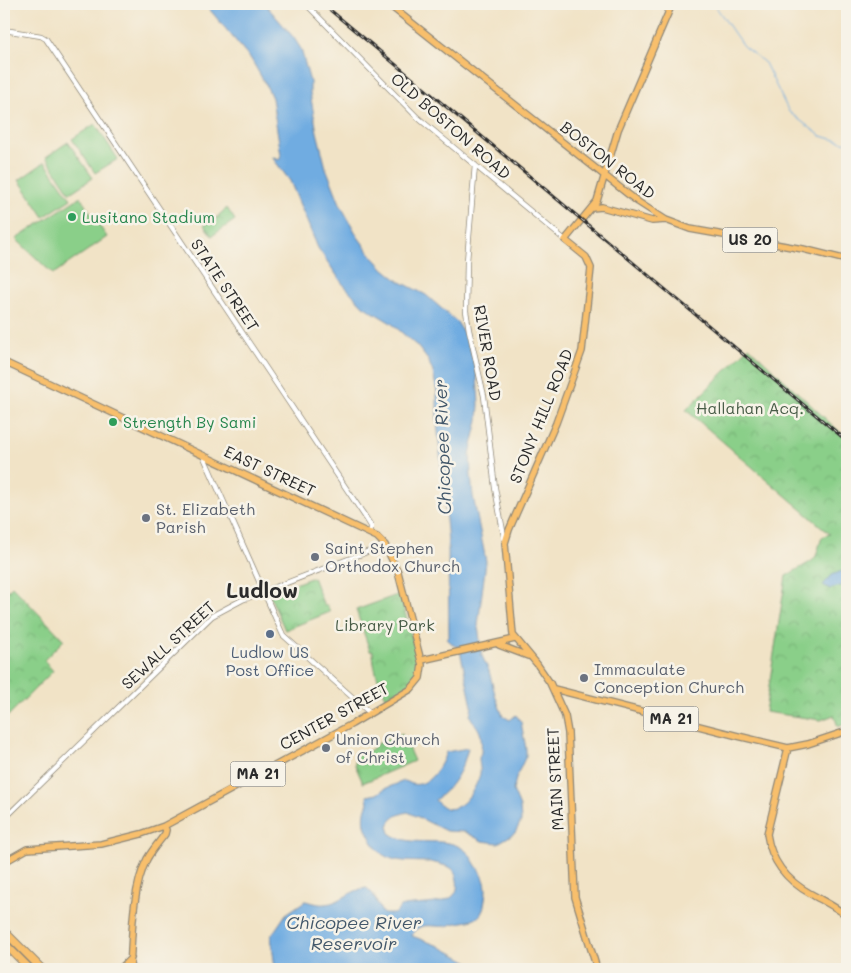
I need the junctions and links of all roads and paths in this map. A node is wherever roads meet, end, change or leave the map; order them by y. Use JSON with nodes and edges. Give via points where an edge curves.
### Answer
{"nodes":[{"id":1,"x":306,"y":4,"type":"edge"},
{"id":2,"x":388,"y":4,"type":"edge"},
{"id":3,"x":672,"y":4,"type":"edge"},
{"id":4,"x":4,"y":30,"type":"edge"},
{"id":5,"x":475,"y":165,"type":"junction"},
{"id":6,"x":604,"y":175,"type":"junction"},
{"id":7,"x":592,"y":208,"type":"junction"},
{"id":8,"x":666,"y":220,"type":"junction"},
{"id":9,"x":565,"y":240,"type":"junction"},
{"id":10,"x":847,"y":260,"type":"edge"},
{"id":11,"x":4,"y":362,"type":"edge"},
{"id":12,"x":202,"y":454,"type":"junction"},
{"id":13,"x":371,"y":532,"type":"junction"},
{"id":14,"x":505,"y":543,"type":"junction"},
{"id":15,"x":385,"y":545,"type":"junction"},
{"id":16,"x":263,"y":591,"type":"junction"},
{"id":17,"x":416,"y":637,"type":"junction"},
{"id":18,"x":515,"y":639,"type":"junction"},
{"id":19,"x":495,"y":645,"type":"junction"},
{"id":20,"x":434,"y":658,"type":"junction"},
{"id":21,"x":422,"y":660,"type":"junction"},
{"id":22,"x":534,"y":660,"type":"junction"},
{"id":23,"x":420,"y":678,"type":"junction"},
{"id":24,"x":554,"y":690,"type":"junction"},
{"id":25,"x":370,"y":713,"type":"junction"},
{"id":26,"x":847,"y":732,"type":"edge"},
{"id":27,"x":788,"y":748,"type":"junction"},
{"id":28,"x":4,"y":819,"type":"edge"},
{"id":29,"x":164,"y":826,"type":"junction"},
{"id":30,"x":4,"y":862,"type":"edge"},
{"id":31,"x":847,"y":916,"type":"edge"},
{"id":32,"x":4,"y":931,"type":"edge"},
{"id":33,"x":4,"y":943,"type":"edge"},
{"id":34,"x":131,"y":958,"type":"junction"},
{"id":35,"x":30,"y":969,"type":"edge"},
{"id":36,"x":42,"y":969,"type":"edge"},
{"id":37,"x":120,"y":969,"type":"edge"},
{"id":38,"x":130,"y":969,"type":"edge"},
{"id":39,"x":597,"y":969,"type":"edge"}],
"edges":[{"from":1,"to":5,"type":"street","name":"OLD BOSTON ROAD","via":[[410,110]]},
{"from":2,"to":6,"type":"main road","name":"BOSTON ROAD","number":"US 20"},
{"from":3,"to":6,"type":"main road","via":[[618,130]]},
{"from":4,"to":13,"type":"street","name":"STATE STREET","via":[[41,36],[46,40],[366,518]]},
{"from":5,"to":9,"type":"street","name":"OLD BOSTON ROAD"},
{"from":5,"to":14,"type":"street","name":"RIVER ROAD","via":[[466,311],[486,406]]},
{"from":6,"to":7,"type":"main road"},
{"from":6,"to":8,"type":"main road","name":"BOSTON ROAD","number":"US 20"},
{"from":7,"to":8,"type":"main road","via":[[602,207],[652,221]]},
{"from":7,"to":9,"type":"main road"},
{"from":8,"to":10,"type":"main road","name":"BOSTON ROAD","number":"US 20","via":[[707,233],[792,246]]},
{"from":9,"to":14,"type":"main road","name":"STONY HILL ROAD","via":[[586,257],[591,268],[584,345],[556,422]]},
{"from":11,"to":12,"type":"main road","name":"EAST STREET"},
{"from":12,"to":13,"type":"main road","name":"EAST STREET"},
{"from":12,"to":16,"type":"street"},
{"from":13,"to":15,"type":"main road","name":"EAST STREET"},
{"from":14,"to":18,"type":"main road","name":"STONY HILL ROAD"},
{"from":15,"to":16,"type":"street","name":"SEWALL STREET"},
{"from":15,"to":17,"type":"main road","name":"EAST STREET","via":[[398,572]]},
{"from":16,"to":25,"type":"street","via":[[287,640]]},
{"from":16,"to":28,"type":"street","name":"SEWALL STREET","via":[[212,616]]},
{"from":17,"to":20,"type":"main road","via":[[425,653]]},
{"from":17,"to":21,"type":"main road","name":"EAST STREET"},
{"from":18,"to":19,"type":"main road"},
{"from":18,"to":22,"type":"main road","name":"MAIN STREET"},
{"from":19,"to":20,"type":"main road"},
{"from":19,"to":22,"type":"main road","via":[[506,646]]},
{"from":20,"to":21,"type":"main road"},
{"from":20,"to":23,"type":"main road","name":"CENTER STREET"},
{"from":21,"to":23,"type":"main road"},
{"from":22,"to":24,"type":"main road","name":"MAIN STREET"},
{"from":23,"to":25,"type":"main road","name":"CENTER STREET","number":"MA 21","via":[[411,689]]},
{"from":24,"to":27,"type":"main road","number":"MA 21"},
{"from":24,"to":39,"type":"main road","name":"MAIN STREET","via":[[568,731],[575,897]]},
{"from":25,"to":29,"type":"main road","name":"CENTER STREET","number":"MA 21"},
{"from":26,"to":27,"type":"main road","number":"MA 21"},
{"from":27,"to":31,"type":"main road","via":[[767,834],[769,848],[776,864],[792,882]]},
{"from":29,"to":30,"type":"main road","name":"CENTER STREET","number":"MA 21","via":[[101,844],[27,849]]},
{"from":29,"to":34,"type":"main road","via":[[165,834],[140,876]]},
{"from":32,"to":36,"type":"highway"},
{"from":33,"to":35,"type":"highway"},
{"from":34,"to":37,"type":"main road"},
{"from":34,"to":38,"type":"main road"}]}
